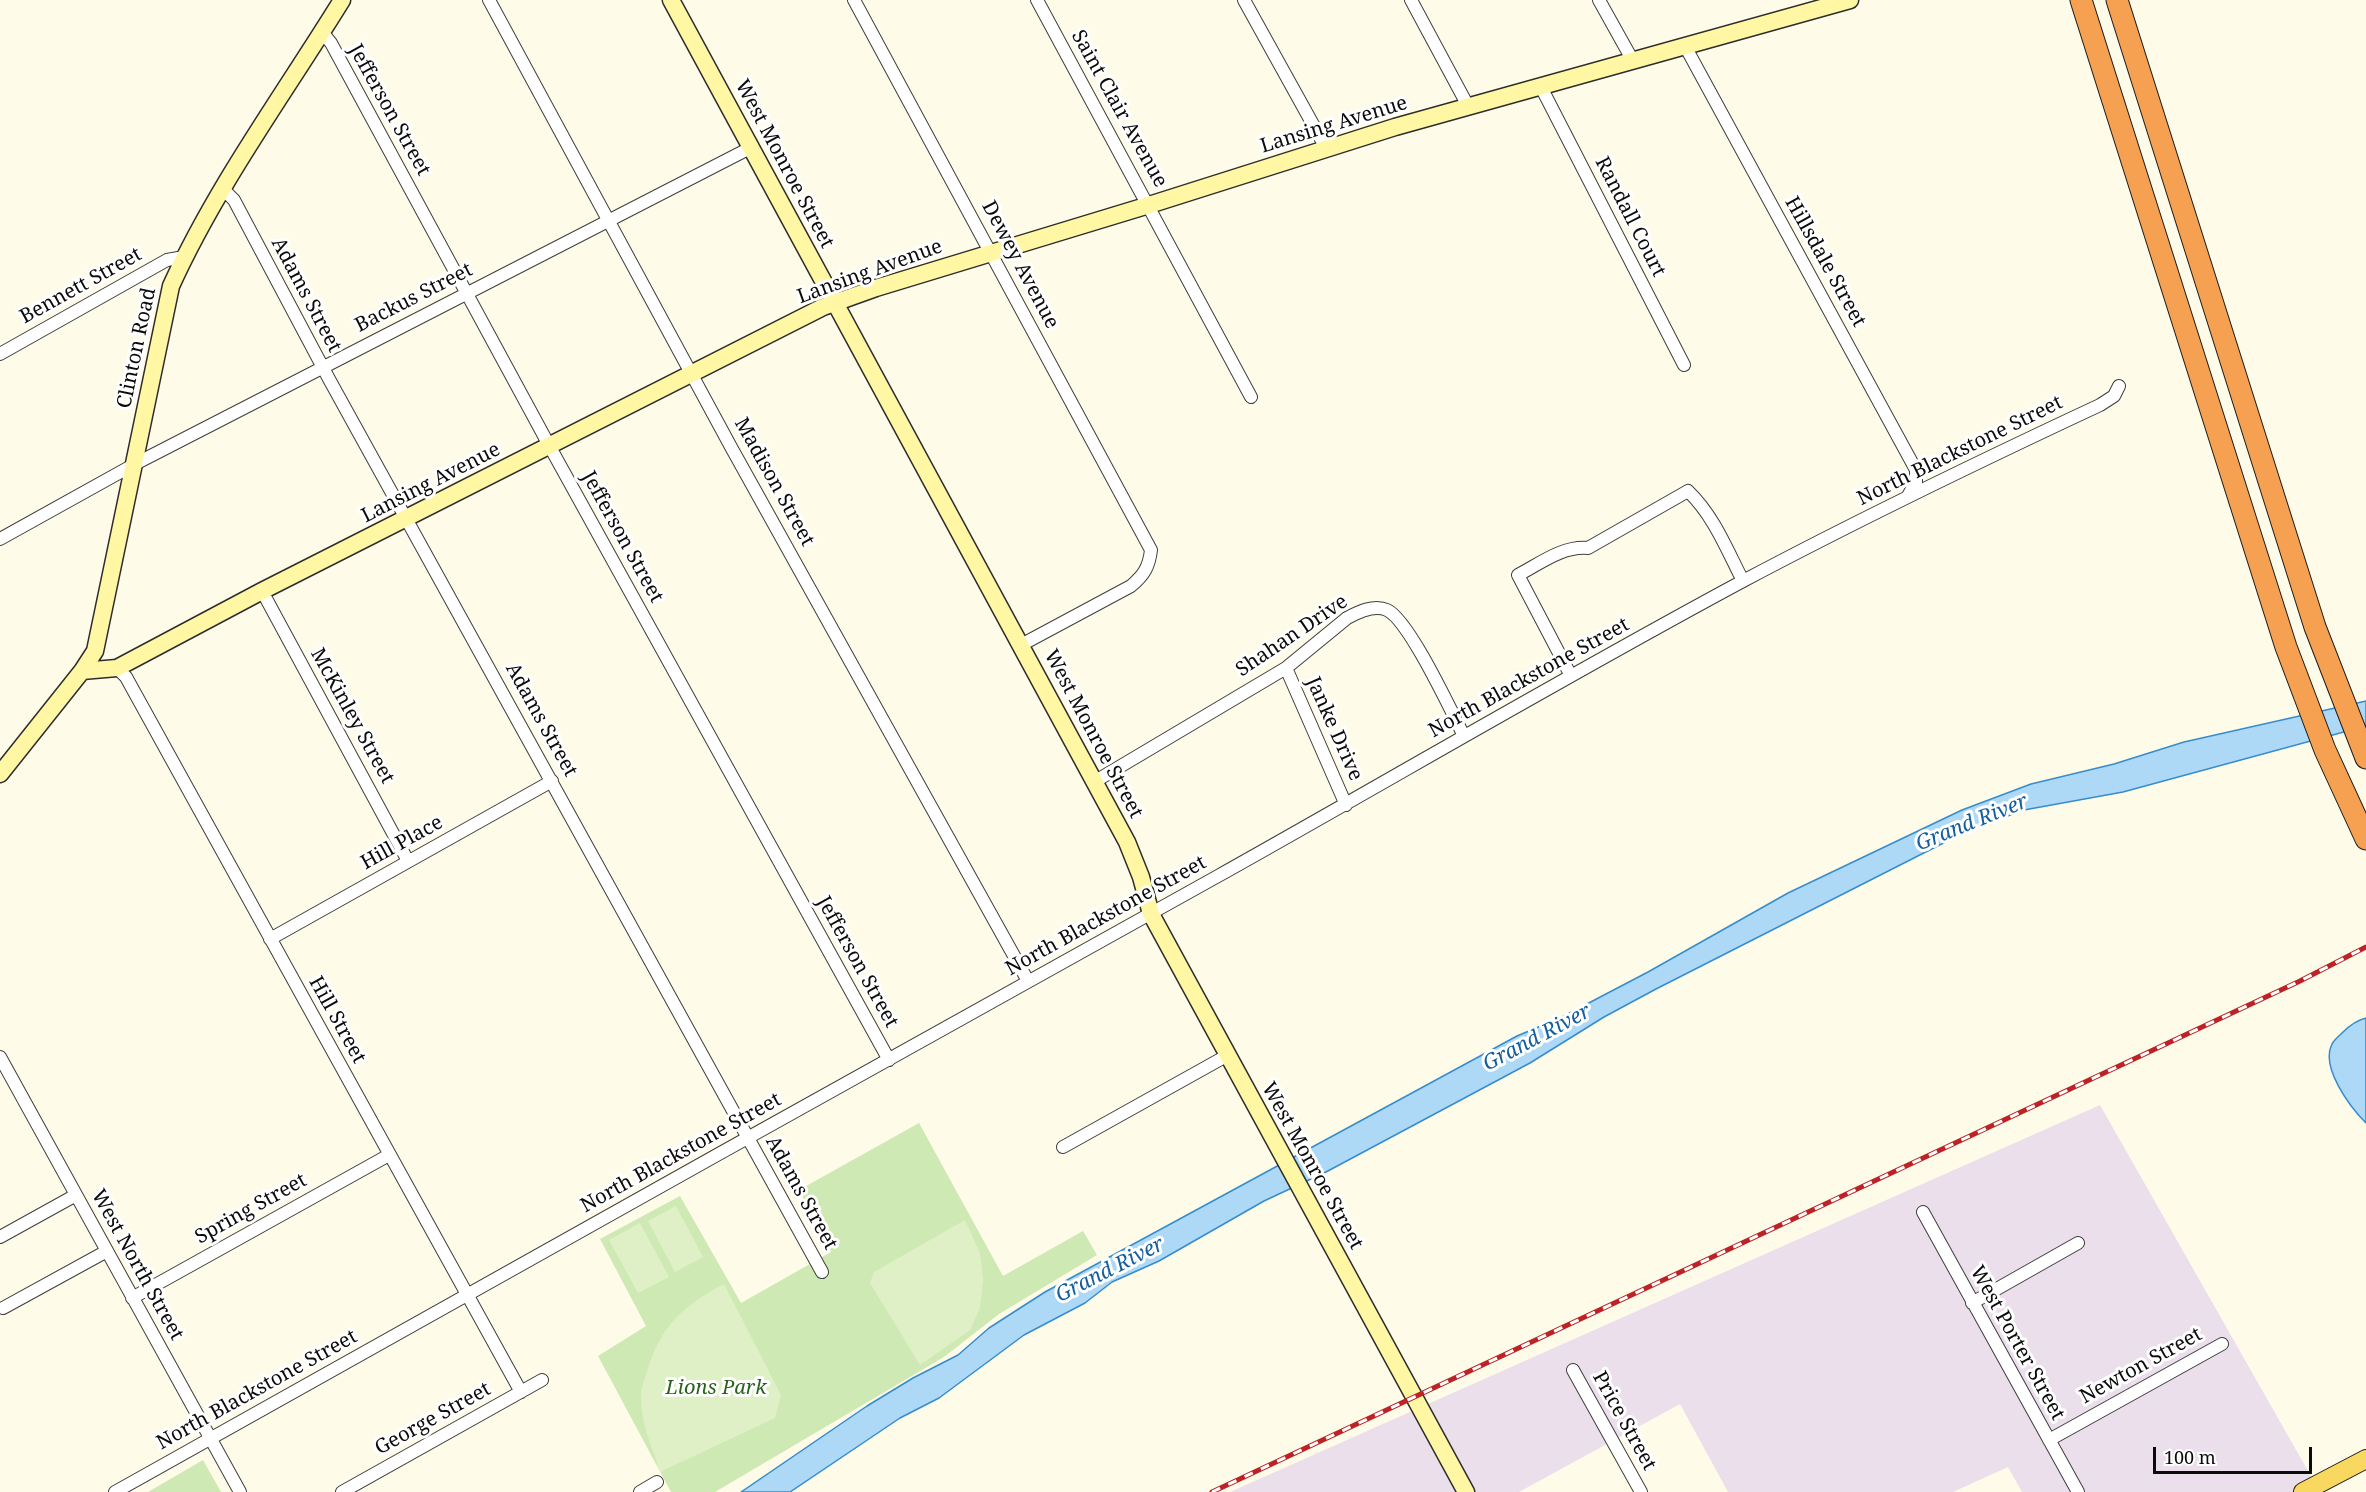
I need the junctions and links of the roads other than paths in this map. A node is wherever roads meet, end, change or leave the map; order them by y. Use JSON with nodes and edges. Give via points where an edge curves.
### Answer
{"nodes":[{"id":1,"x":342,"y":0,"type":"edge"},
{"id":2,"x":489,"y":0,"type":"edge"},
{"id":3,"x":671,"y":0,"type":"edge"},
{"id":4,"x":854,"y":0,"type":"edge"},
{"id":5,"x":1037,"y":0,"type":"edge"},
{"id":6,"x":1244,"y":0,"type":"edge"},
{"id":7,"x":1411,"y":0,"type":"edge"},
{"id":8,"x":1599,"y":0,"type":"edge"},
{"id":9,"x":1850,"y":0,"type":"edge"},
{"id":10,"x":2081,"y":0,"type":"edge"},
{"id":11,"x":2116,"y":0,"type":"edge"},
{"id":12,"x":1828,"y":3,"type":"edge"},
{"id":13,"x":322,"y":32,"type":"junction"},
{"id":14,"x":1685,"y":46,"type":"junction"},
{"id":15,"x":1633,"y":61,"type":"junction"},
{"id":16,"x":1540,"y":87,"type":"junction"},
{"id":17,"x":1468,"y":106,"type":"junction"},
{"id":18,"x":752,"y":147,"type":"junction"},
{"id":19,"x":1326,"y":148,"type":"junction"},
{"id":20,"x":223,"y":189,"type":"junction"},
{"id":21,"x":1149,"y":205,"type":"junction"},
{"id":22,"x":610,"y":220,"type":"junction"},
{"id":23,"x":990,"y":252,"type":"junction"},
{"id":24,"x":184,"y":257,"type":"junction"},
{"id":25,"x":467,"y":293,"type":"junction"},
{"id":26,"x":836,"y":304,"type":"junction"},
{"id":27,"x":0,"y":354,"type":"edge"},
{"id":28,"x":1684,"y":365,"type":"dead end"},
{"id":29,"x":323,"y":366,"type":"junction"},
{"id":30,"x":692,"y":373,"type":"junction"},
{"id":31,"x":2120,"y":386,"type":"dead end"},
{"id":32,"x":1251,"y":397,"type":"dead end"},
{"id":33,"x":550,"y":447,"type":"junction"},
{"id":34,"x":135,"y":464,"type":"junction"},
{"id":35,"x":1907,"y":497,"type":"junction"},
{"id":36,"x":406,"y":518,"type":"junction"},
{"id":37,"x":0,"y":539,"type":"edge"},
{"id":38,"x":1743,"y":581,"type":"junction"},
{"id":39,"x":262,"y":591,"type":"junction"},
{"id":40,"x":1021,"y":645,"type":"junction"},
{"id":41,"x":117,"y":668,"type":"junction"},
{"id":42,"x":1286,"y":668,"type":"junction"},
{"id":43,"x":82,"y":671,"type":"junction"},
{"id":44,"x":1571,"y":676,"type":"junction"},
{"id":45,"x":1464,"y":736,"type":"junction"},
{"id":46,"x":2366,"y":758,"type":"edge"},
{"id":47,"x":0,"y":774,"type":"edge"},
{"id":48,"x":552,"y":782,"type":"junction"},
{"id":49,"x":1094,"y":782,"type":"junction"},
{"id":50,"x":1346,"y":805,"type":"junction"},
{"id":51,"x":2366,"y":839,"type":"edge"},
{"id":52,"x":408,"y":861,"type":"junction"},
{"id":53,"x":1151,"y":914,"type":"junction"},
{"id":54,"x":270,"y":939,"type":"junction"},
{"id":55,"x":1028,"y":981,"type":"junction"},
{"id":56,"x":1228,"y":1055,"type":"junction"},
{"id":57,"x":0,"y":1057,"type":"edge"},
{"id":58,"x":889,"y":1060,"type":"junction"},
{"id":59,"x":748,"y":1137,"type":"junction"},
{"id":60,"x":1063,"y":1147,"type":"dead end"},
{"id":61,"x":389,"y":1155,"type":"junction"},
{"id":62,"x":76,"y":1195,"type":"junction"},
{"id":63,"x":1923,"y":1212,"type":"dead end"},
{"id":64,"x":0,"y":1237,"type":"edge"},
{"id":65,"x":2078,"y":1243,"type":"dead end"},
{"id":66,"x":107,"y":1251,"type":"junction"},
{"id":67,"x":822,"y":1272,"type":"dead end"},
{"id":68,"x":467,"y":1294,"type":"junction"},
{"id":69,"x":132,"y":1298,"type":"junction"},
{"id":70,"x":1972,"y":1304,"type":"junction"},
{"id":71,"x":3,"y":1308,"type":"dead end"},
{"id":72,"x":2222,"y":1344,"type":"dead end"},
{"id":73,"x":1573,"y":1370,"type":"dead end"},
{"id":74,"x":542,"y":1380,"type":"dead end"},
{"id":75,"x":521,"y":1392,"type":"junction"},
{"id":76,"x":211,"y":1438,"type":"junction"},
{"id":77,"x":2049,"y":1440,"type":"junction"},
{"id":78,"x":2366,"y":1459,"type":"edge"},
{"id":79,"x":657,"y":1482,"type":"dead end"},
{"id":80,"x":115,"y":1492,"type":"edge"},
{"id":81,"x":240,"y":1492,"type":"edge"},
{"id":82,"x":342,"y":1492,"type":"edge"},
{"id":83,"x":640,"y":1492,"type":"edge"},
{"id":84,"x":1466,"y":1492,"type":"edge"},
{"id":85,"x":1641,"y":1492,"type":"edge"},
{"id":86,"x":2078,"y":1492,"type":"edge"},
{"id":87,"x":2303,"y":1492,"type":"edge"}],
"edges":[{"from":1,"to":13,"type":"main road","name":"Clinton Road"},
{"from":2,"to":22,"type":"street","name":"Madison Street"},
{"from":3,"to":18,"type":"main road","name":"West Monroe Street"},
{"from":4,"to":23,"type":"street","name":"Dewey Avenue"},
{"from":5,"to":21,"type":"street","name":"Saint Clair Avenue"},
{"from":6,"to":19,"type":"street"},
{"from":7,"to":17,"type":"street"},
{"from":8,"to":15,"type":"street"},
{"from":9,"to":12,"type":"main road","name":"Lansing Avenue"},
{"from":10,"to":51,"type":"highway","via":[[2286,647],[2325,750]]},
{"from":11,"to":46,"type":"highway","via":[[2315,627]]},
{"from":12,"to":14,"type":"main road","name":"Lansing Avenue"},
{"from":13,"to":20,"type":"main road","name":"Clinton Road"},
{"from":13,"to":25,"type":"street","name":"Jefferson Street"},
{"from":14,"to":15,"type":"main road","name":"Lansing Avenue"},
{"from":14,"to":35,"type":"street","name":"Hillsdale Street","via":[[1916,470],[1916,482]]},
{"from":15,"to":16,"type":"main road","name":"Lansing Avenue"},
{"from":16,"to":17,"type":"main road","name":"Lansing Avenue"},
{"from":16,"to":28,"type":"street","name":"Randall Court"},
{"from":17,"to":19,"type":"main road","name":"Lansing Avenue"},
{"from":18,"to":22,"type":"street","name":"Backus Street"},
{"from":18,"to":26,"type":"main road","name":"West Monroe Street"},
{"from":19,"to":21,"type":"main road","name":"Lansing Avenue"},
{"from":20,"to":24,"type":"main road","name":"Clinton Road"},
{"from":20,"to":29,"type":"street","name":"Adams Street","via":[[234,200]]},
{"from":21,"to":23,"type":"main road","name":"Lansing Avenue"},
{"from":21,"to":32,"type":"street","name":"Saint Clair Avenue"},
{"from":22,"to":25,"type":"street","name":"Backus Street"},
{"from":22,"to":30,"type":"street","name":"Madison Street"},
{"from":23,"to":26,"type":"main road","name":"Lansing Avenue"},
{"from":23,"to":40,"type":"street","name":"Dewey Avenue","via":[[1151,550],[1149,566],[1131,586]]},
{"from":24,"to":27,"type":"street","name":"Bennett Street","via":[[167,260]]},
{"from":24,"to":34,"type":"main road","name":"Clinton Road","via":[[167,297]]},
{"from":25,"to":29,"type":"street","name":"Backus Street"},
{"from":25,"to":33,"type":"street","name":"Jefferson Street"},
{"from":26,"to":30,"type":"main road","name":"Lansing Avenue"},
{"from":26,"to":40,"type":"main road","name":"West Monroe Street"},
{"from":29,"to":34,"type":"street","name":"Backus Street"},
{"from":29,"to":36,"type":"street","name":"Adams Street"},
{"from":30,"to":33,"type":"main road","name":"Lansing Avenue"},
{"from":30,"to":55,"type":"street","name":"Madison Street"},
{"from":31,"to":35,"type":"street","name":"North Blackstone Street","via":[[2114,396],[2100,405]]},
{"from":33,"to":36,"type":"main road","name":"Lansing Avenue"},
{"from":33,"to":58,"type":"street","name":"Jefferson Street"},
{"from":34,"to":37,"type":"street","name":"Backus Street"},
{"from":34,"to":43,"type":"main road","name":"Clinton Road","via":[[100,636]]},
{"from":35,"to":38,"type":"street","name":"North Blackstone Street"},
{"from":36,"to":39,"type":"main road","name":"Lansing Avenue"},
{"from":36,"to":48,"type":"street","name":"Adams Street"},
{"from":38,"to":44,"type":"street","name":"North Blackstone Street"},
{"from":38,"to":44,"type":"street","via":[[1713,521],[1688,491],[1588,548],[1566,549],[1518,575]]},
{"from":39,"to":41,"type":"main road","name":"Lansing Avenue"},
{"from":39,"to":52,"type":"street","name":"McKinley Street"},
{"from":40,"to":49,"type":"main road","name":"West Monroe Street"},
{"from":41,"to":43,"type":"main road","name":"Lansing Avenue"},
{"from":41,"to":54,"type":"street","name":"Hill Street","via":[[126,677]]},
{"from":42,"to":45,"type":"street","name":"Shahan Drive","via":[[1347,618],[1367,610],[1388,610],[1409,633]]},
{"from":42,"to":49,"type":"street","name":"Shahan Drive"},
{"from":42,"to":50,"type":"street","name":"Janke Drive"},
{"from":43,"to":47,"type":"main road"},
{"from":44,"to":45,"type":"street","name":"North Blackstone Street"},
{"from":45,"to":50,"type":"street","name":"North Blackstone Street"},
{"from":48,"to":52,"type":"street","name":"Hill Place"},
{"from":48,"to":59,"type":"street","name":"Adams Street"},
{"from":49,"to":53,"type":"main road","name":"West Monroe Street","via":[[1127,842]]},
{"from":50,"to":53,"type":"street","name":"North Blackstone Street"},
{"from":52,"to":54,"type":"street","name":"Hill Place"},
{"from":53,"to":55,"type":"street","name":"North Blackstone Street"},
{"from":53,"to":56,"type":"main road","name":"West Monroe Street"},
{"from":54,"to":61,"type":"street","name":"Hill Street"},
{"from":55,"to":58,"type":"street","name":"North Blackstone Street"},
{"from":56,"to":60,"type":"street"},
{"from":56,"to":84,"type":"main road","name":"West Monroe Street"},
{"from":57,"to":62,"type":"street","name":"West North Street"},
{"from":58,"to":59,"type":"street","name":"North Blackstone Street"},
{"from":59,"to":67,"type":"street","name":"Adams Street"},
{"from":59,"to":68,"type":"street","name":"North Blackstone Street"},
{"from":61,"to":68,"type":"street","name":"Hill Street"},
{"from":61,"to":69,"type":"street","name":"Spring Street"},
{"from":62,"to":64,"type":"street"},
{"from":62,"to":66,"type":"street","name":"West North Street"},
{"from":63,"to":70,"type":"street","name":"West Porter Street"},
{"from":65,"to":70,"type":"street"},
{"from":66,"to":69,"type":"street","name":"West North Street"},
{"from":66,"to":71,"type":"street"},
{"from":68,"to":75,"type":"street","name":"Hill Street"},
{"from":68,"to":76,"type":"street","name":"North Blackstone Street"},
{"from":69,"to":76,"type":"street","name":"West North Street"},
{"from":70,"to":77,"type":"street","name":"West Porter Street"},
{"from":72,"to":77,"type":"street","name":"Newton Street"},
{"from":73,"to":85,"type":"street","name":"Price Street"},
{"from":74,"to":75,"type":"street","name":"George Street"},
{"from":75,"to":82,"type":"street","name":"George Street"},
{"from":76,"to":80,"type":"street","name":"North Blackstone Street"},
{"from":76,"to":81,"type":"street","name":"West North Street"},
{"from":77,"to":86,"type":"street","name":"West Porter Street"},
{"from":78,"to":87,"type":"main road"},
{"from":79,"to":83,"type":"street"}]}
